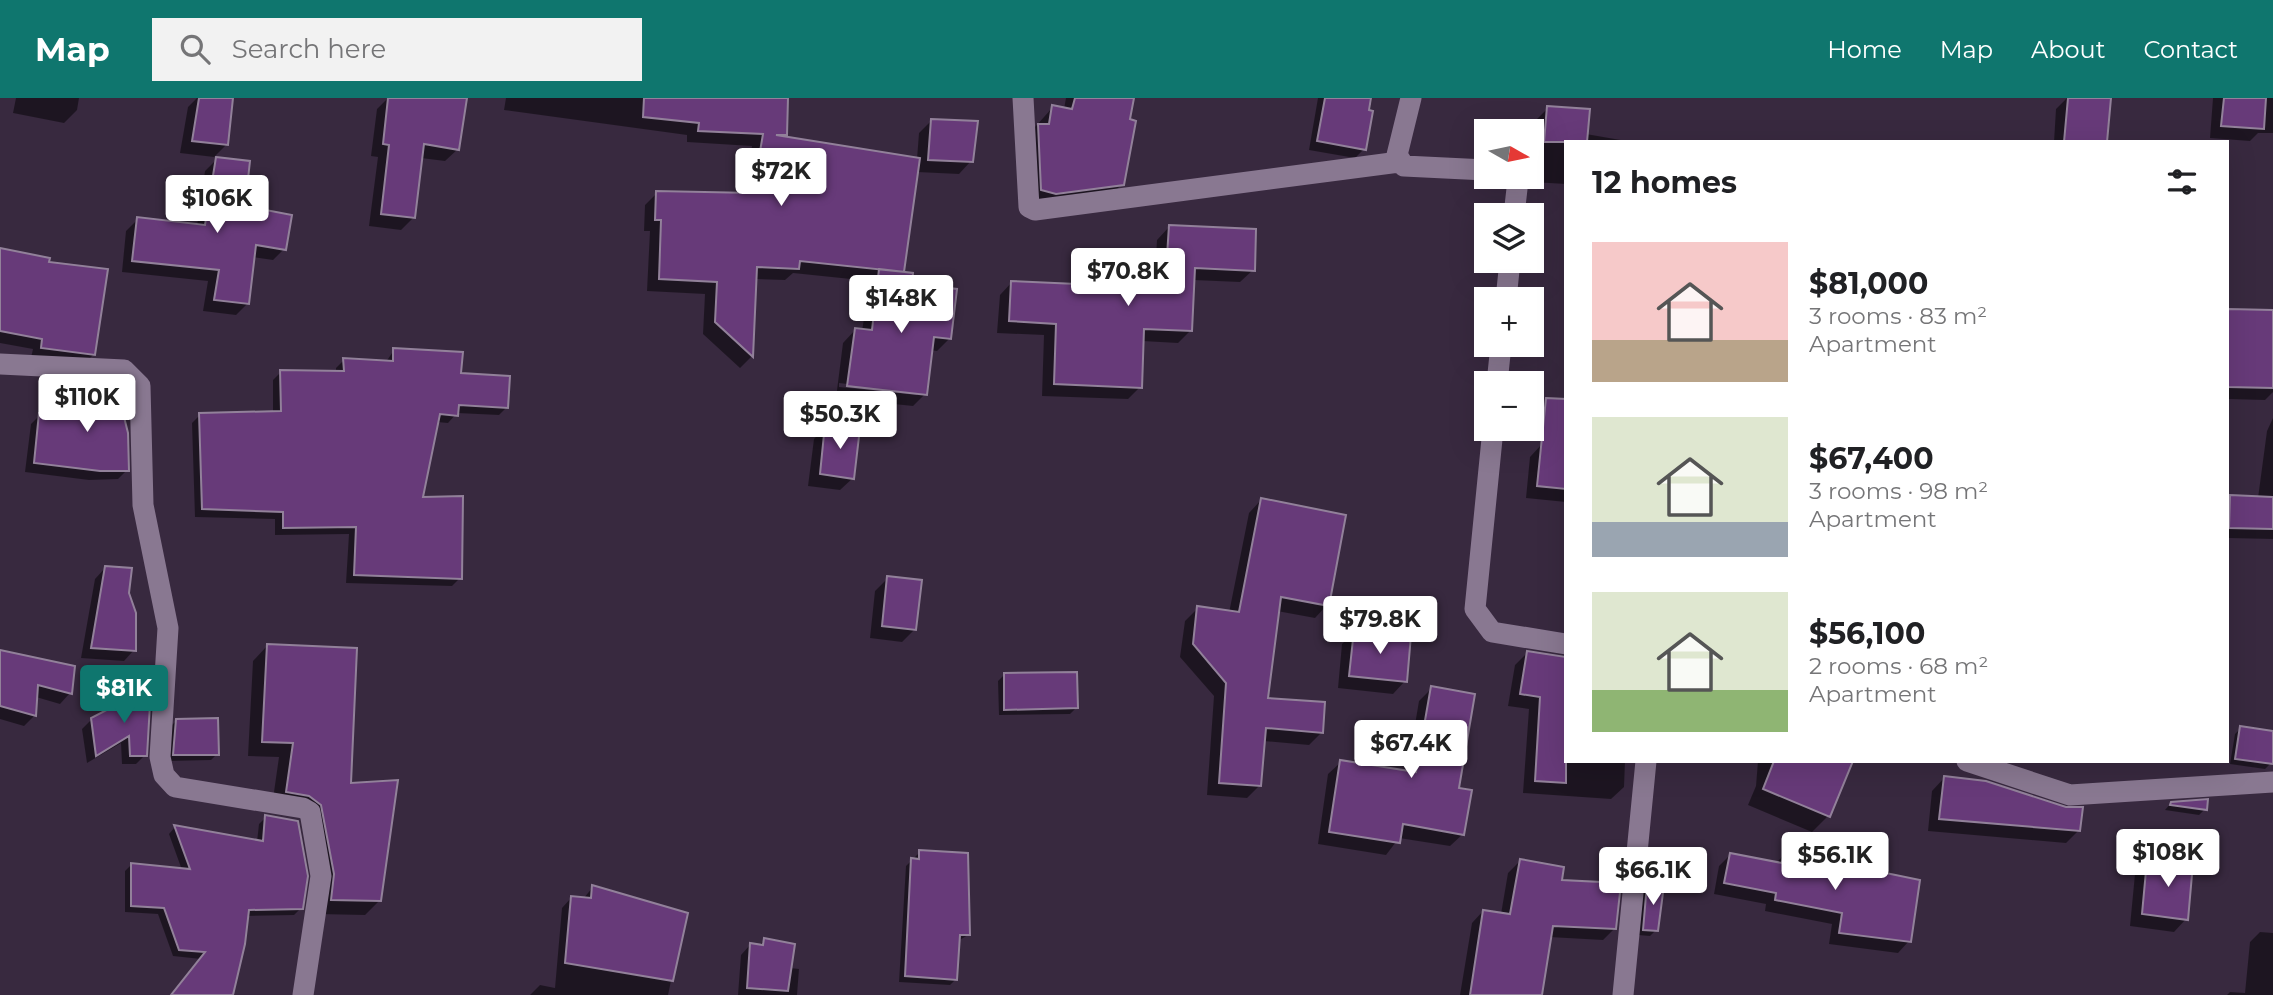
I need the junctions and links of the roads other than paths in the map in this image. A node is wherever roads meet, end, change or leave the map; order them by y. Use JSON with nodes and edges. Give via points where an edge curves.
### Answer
{"nodes":[{"id":1,"x":1023,"y":98,"type":"edge"},
{"id":2,"x":1411,"y":98,"type":"edge"},
{"id":3,"x":1399,"y":162,"type":"junction"},
{"id":4,"x":1474,"y":169,"type":"edge"},
{"id":5,"x":0,"y":364,"type":"edge"},
{"id":6,"x":1492,"y":441,"type":"edge"},
{"id":7,"x":1564,"y":644,"type":"edge"},
{"id":8,"x":1646,"y":763,"type":"edge"},
{"id":9,"x":1973,"y":763,"type":"edge"},
{"id":10,"x":2273,"y":782,"type":"edge"},
{"id":11,"x":303,"y":995,"type":"edge"},
{"id":12,"x":1623,"y":995,"type":"edge"}],
"edges":[{"from":1,"to":3,"type":"street","via":[[1029,207],[1035,210]]},
{"from":2,"to":3,"type":"street"},
{"from":3,"to":4,"type":"street"},
{"from":5,"to":11,"type":"street","via":[[124,370],[139,386],[143,505],[168,628],[160,757],[164,775],[175,787],[310,812],[321,876]]},
{"from":6,"to":7,"type":"street","via":[[1475,609],[1492,632]]},
{"from":8,"to":12,"type":"street"},
{"from":9,"to":10,"type":"street","via":[[2070,795]]}]}
